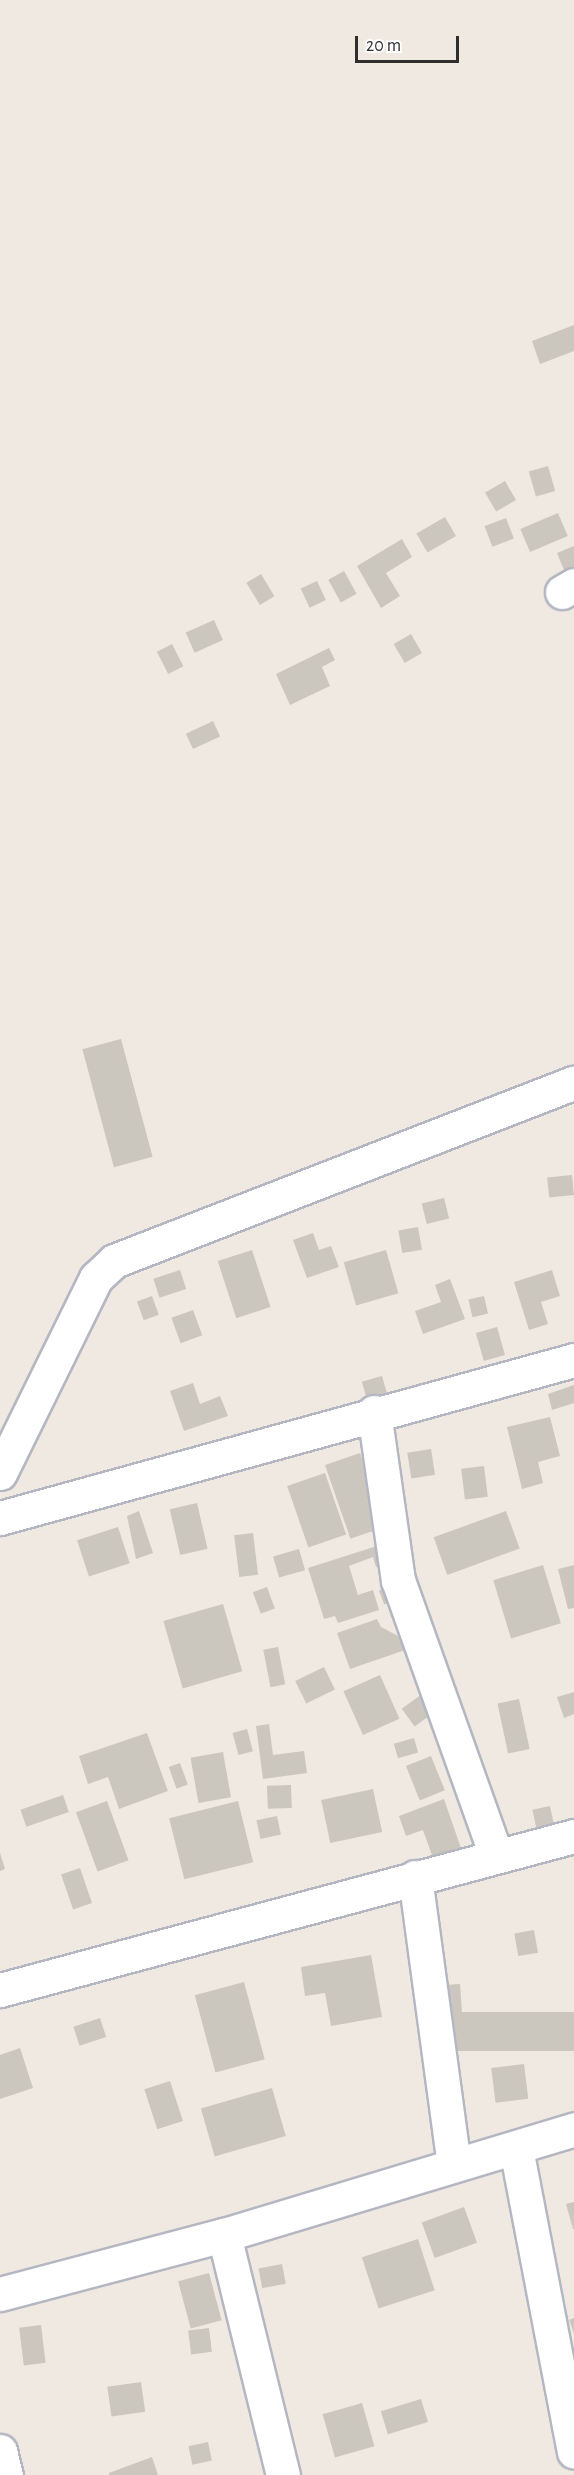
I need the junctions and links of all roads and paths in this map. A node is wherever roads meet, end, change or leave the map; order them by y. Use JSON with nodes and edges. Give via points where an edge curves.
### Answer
{"nodes":[{"id":1,"x":574,"y":1083,"type":"edge"},
{"id":2,"x":574,"y":1360,"type":"edge"},
{"id":3,"x":374,"y":1412,"type":"junction"},
{"id":4,"x":0,"y":1473,"type":"edge"},
{"id":5,"x":0,"y":1518,"type":"edge"},
{"id":6,"x":574,"y":1836,"type":"edge"},
{"id":7,"x":496,"y":1855,"type":"junction"},
{"id":8,"x":415,"y":1878,"type":"junction"},
{"id":9,"x":0,"y":1990,"type":"edge"},
{"id":10,"x":574,"y":2129,"type":"edge"},
{"id":11,"x":516,"y":2148,"type":"junction"},
{"id":12,"x":454,"y":2164,"type":"junction"},
{"id":13,"x":224,"y":2235,"type":"junction"},
{"id":14,"x":0,"y":2294,"type":"edge"},
{"id":15,"x":0,"y":2451,"type":"edge"},
{"id":16,"x":574,"y":2451,"type":"edge"},
{"id":17,"x":6,"y":2475,"type":"edge"},
{"id":18,"x":283,"y":2475,"type":"edge"}],
"edges":[{"from":1,"to":4,"type":"street","via":[[114,1261],[96,1278]]},
{"from":2,"to":3,"type":"street"},
{"from":3,"to":5,"type":"street"},
{"from":3,"to":7,"type":"street","via":[[398,1580]]},
{"from":6,"to":7,"type":"street"},
{"from":7,"to":8,"type":"street"},
{"from":8,"to":9,"type":"street"},
{"from":8,"to":12,"type":"street"},
{"from":10,"to":11,"type":"street"},
{"from":11,"to":12,"type":"street"},
{"from":11,"to":16,"type":"street"},
{"from":12,"to":13,"type":"street"},
{"from":13,"to":14,"type":"street"},
{"from":13,"to":18,"type":"street"},
{"from":15,"to":17,"type":"street"}]}
